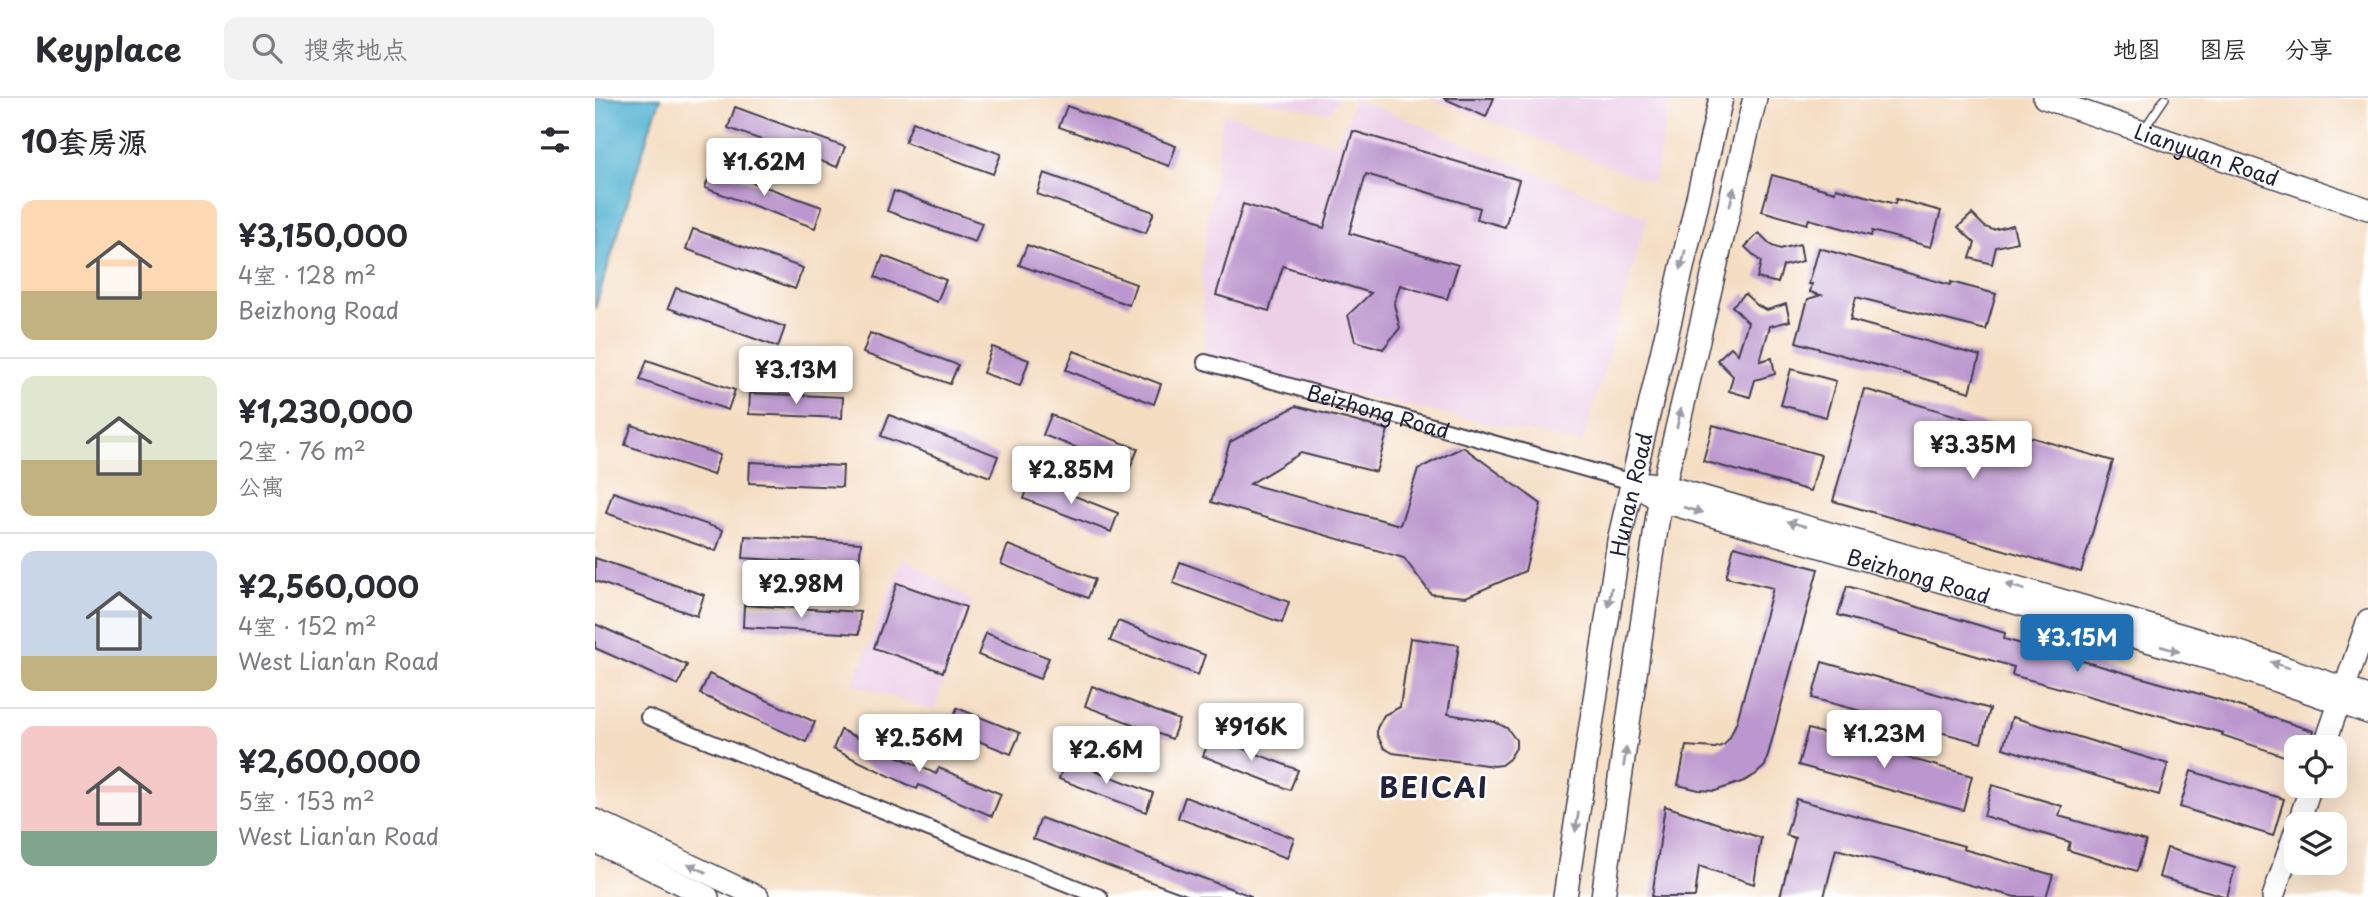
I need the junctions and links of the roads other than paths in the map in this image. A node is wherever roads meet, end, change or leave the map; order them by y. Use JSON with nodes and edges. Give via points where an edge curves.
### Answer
{"nodes":[{"id":1,"x":1721,"y":98,"type":"edge"},
{"id":2,"x":1755,"y":98,"type":"edge"},
{"id":3,"x":2044,"y":98,"type":"edge"},
{"id":4,"x":2165,"y":98,"type":"edge"},
{"id":5,"x":2142,"y":132,"type":"junction"},
{"id":6,"x":2368,"y":209,"type":"edge"},
{"id":7,"x":1205,"y":362,"type":"dead end"},
{"id":8,"x":1632,"y":482,"type":"junction"},
{"id":9,"x":1662,"y":493,"type":"junction"},
{"id":10,"x":2368,"y":620,"type":"edge"},
{"id":11,"x":2342,"y":695,"type":"junction"},
{"id":12,"x":2368,"y":696,"type":"edge"},
{"id":13,"x":2368,"y":713,"type":"edge"},
{"id":14,"x":648,"y":717,"type":"dead end"},
{"id":15,"x":2328,"y":735,"type":"edge"},
{"id":16,"x":595,"y":820,"type":"edge"},
{"id":17,"x":595,"y":842,"type":"edge"},
{"id":18,"x":2284,"y":865,"type":"edge"},
{"id":19,"x":1091,"y":895,"type":"edge"},
{"id":20,"x":708,"y":897,"type":"edge"},
{"id":21,"x":758,"y":897,"type":"edge"},
{"id":22,"x":1565,"y":897,"type":"edge"},
{"id":23,"x":1603,"y":897,"type":"edge"},
{"id":24,"x":2273,"y":897,"type":"edge"}],
"edges":[{"from":1,"to":8,"type":"main road","name":"Hunan Road","one_way":true},
{"from":9,"to":2,"type":"main road","name":"Hunan Road","one_way":true},
{"from":3,"to":5,"type":"street","name":"Lianyuan Road"},
{"from":4,"to":5,"type":"lane"},
{"from":5,"to":6,"type":"street","name":"Lianyuan Road"},
{"from":7,"to":8,"type":"street","name":"Beizhong Road"},
{"from":8,"to":9,"type":"street","name":"Beizhong Road"},
{"from":8,"to":22,"type":"main road","name":"Hunan Road","one_way":true},
{"from":9,"to":11,"type":"street","name":"Beizhong Road"},
{"from":23,"to":9,"type":"main road","name":"Hunan Road","one_way":true},
{"from":10,"to":11,"type":"street"},
{"from":11,"to":12,"type":"street","name":"Beizhong Road"},
{"from":11,"to":13,"type":"street","name":"Beizhong Road"},
{"from":11,"to":15,"type":"street"},
{"from":14,"to":19,"type":"street"},
{"from":21,"to":16,"type":"street","one_way":true},
{"from":17,"to":20,"type":"street"},
{"from":18,"to":24,"type":"street"}]}
